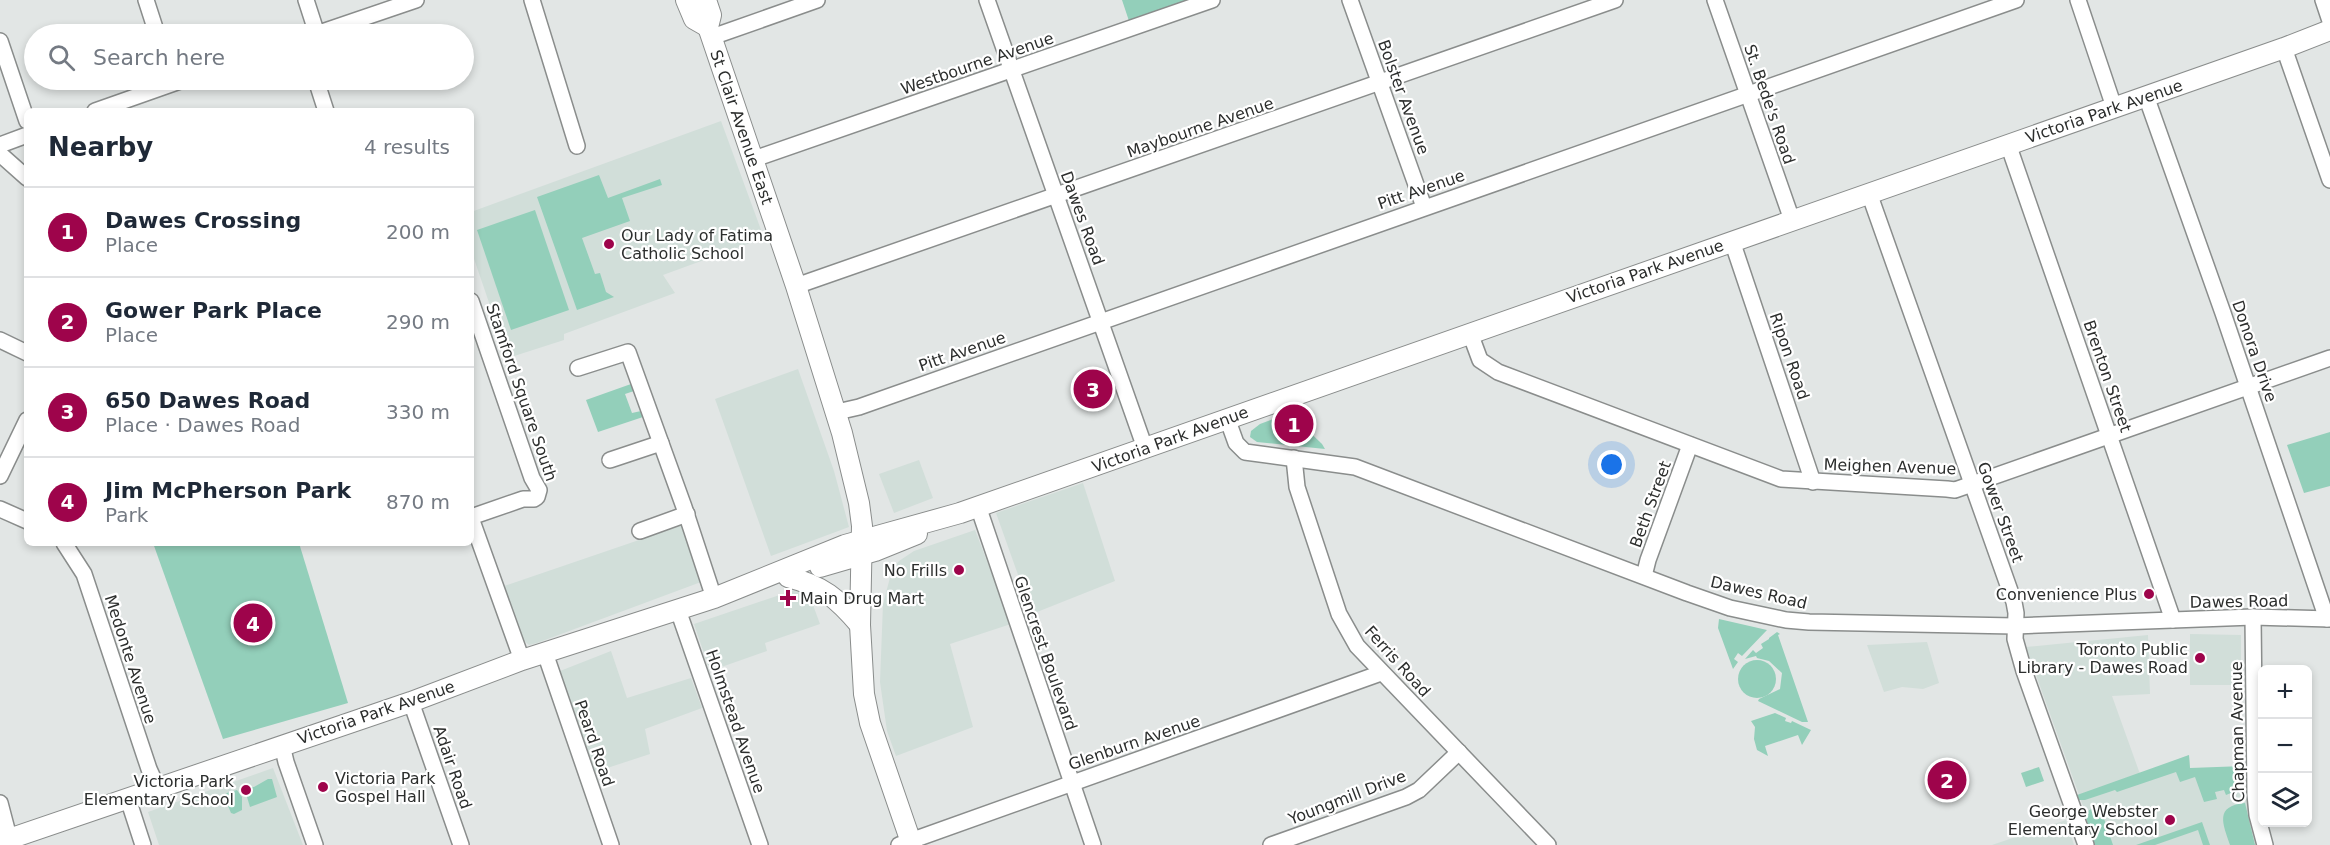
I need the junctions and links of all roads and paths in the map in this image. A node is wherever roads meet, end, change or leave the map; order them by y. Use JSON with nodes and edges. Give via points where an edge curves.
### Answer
{"nodes":[{"id":1,"x":146,"y":0,"type":"edge"},
{"id":2,"x":306,"y":0,"type":"edge"},
{"id":3,"x":416,"y":0,"type":"edge"},
{"id":4,"x":532,"y":0,"type":"edge"},
{"id":5,"x":686,"y":0,"type":"edge"},
{"id":6,"x":706,"y":0,"type":"edge"},
{"id":7,"x":817,"y":0,"type":"edge"},
{"id":8,"x":987,"y":0,"type":"edge"},
{"id":9,"x":1212,"y":0,"type":"edge"},
{"id":10,"x":1350,"y":0,"type":"edge"},
{"id":11,"x":1615,"y":0,"type":"edge"},
{"id":12,"x":1715,"y":0,"type":"edge"},
{"id":13,"x":2016,"y":0,"type":"edge"},
{"id":14,"x":2078,"y":0,"type":"edge"},
{"id":15,"x":2323,"y":0,"type":"edge"},
{"id":16,"x":2330,"y":21,"type":"edge"},
{"id":17,"x":154,"y":24,"type":"edge"},
{"id":18,"x":314,"y":24,"type":"edge"},
{"id":19,"x":346,"y":24,"type":"edge"},
{"id":20,"x":2330,"y":30,"type":"edge"},
{"id":21,"x":710,"y":32,"type":"junction"},
{"id":22,"x":0,"y":41,"type":"edge"},
{"id":23,"x":2284,"y":48,"type":"junction"},
{"id":24,"x":1012,"y":70,"type":"junction"},
{"id":25,"x":1379,"y":82,"type":"junction"},
{"id":26,"x":152,"y":90,"type":"edge"},
{"id":27,"x":319,"y":90,"type":"edge"},
{"id":28,"x":1749,"y":94,"type":"junction"},
{"id":29,"x":2146,"y":96,"type":"junction"},
{"id":30,"x":2114,"y":107,"type":"junction"},
{"id":31,"x":103,"y":108,"type":"edge"},
{"id":32,"x":325,"y":108,"type":"edge"},
{"id":33,"x":24,"y":112,"type":"edge"},
{"id":34,"x":24,"y":136,"type":"edge"},
{"id":35,"x":2008,"y":144,"type":"junction"},
{"id":36,"x":0,"y":145,"type":"edge"},
{"id":37,"x":577,"y":146,"type":"dead end"},
{"id":38,"x":0,"y":154,"type":"edge"},
{"id":39,"x":754,"y":159,"type":"junction"},
{"id":40,"x":24,"y":175,"type":"edge"},
{"id":41,"x":2330,"y":180,"type":"edge"},
{"id":42,"x":1869,"y":193,"type":"junction"},
{"id":43,"x":1056,"y":196,"type":"junction"},
{"id":44,"x":1424,"y":207,"type":"junction"},
{"id":45,"x":1792,"y":220,"type":"junction"},
{"id":46,"x":1732,"y":241,"type":"junction"},
{"id":47,"x":796,"y":286,"type":"junction"},
{"id":48,"x":474,"y":310,"type":"edge"},
{"id":49,"x":1101,"y":321,"type":"junction"},
{"id":50,"x":1470,"y":333,"type":"junction"},
{"id":51,"x":0,"y":340,"type":"edge"},
{"id":52,"x":24,"y":352,"type":"edge"},
{"id":53,"x":2330,"y":358,"type":"edge"},
{"id":54,"x":578,"y":368,"type":"dead end"},
{"id":55,"x":2248,"y":387,"type":"junction"},
{"id":56,"x":837,"y":412,"type":"junction"},
{"id":57,"x":1227,"y":418,"type":"junction"},
{"id":58,"x":24,"y":426,"type":"edge"},
{"id":59,"x":2109,"y":436,"type":"junction"},
{"id":60,"x":661,"y":443,"type":"junction"},
{"id":61,"x":1690,"y":446,"type":"junction"},
{"id":62,"x":1145,"y":448,"type":"junction"},
{"id":63,"x":1294,"y":458,"type":"junction"},
{"id":64,"x":610,"y":460,"type":"dead end"},
{"id":65,"x":0,"y":476,"type":"edge"},
{"id":66,"x":1813,"y":482,"type":"junction"},
{"id":67,"x":1972,"y":484,"type":"junction"},
{"id":68,"x":0,"y":508,"type":"edge"},
{"id":69,"x":969,"y":509,"type":"junction"},
{"id":70,"x":687,"y":514,"type":"junction"},
{"id":71,"x":474,"y":516,"type":"edge"},
{"id":72,"x":24,"y":520,"type":"edge"},
{"id":73,"x":474,"y":525,"type":"edge"},
{"id":74,"x":640,"y":531,"type":"dead end"},
{"id":75,"x":869,"y":545,"type":"junction"},
{"id":76,"x":66,"y":546,"type":"edge"},
{"id":77,"x":1644,"y":576,"type":"junction"},
{"id":78,"x":788,"y":577,"type":"junction"},
{"id":79,"x":753,"y":584,"type":"junction"},
{"id":80,"x":714,"y":598,"type":"junction"},
{"id":81,"x":678,"y":610,"type":"junction"},
{"id":82,"x":2253,"y":617,"type":"junction"},
{"id":83,"x":2328,"y":619,"type":"edge"},
{"id":84,"x":2173,"y":620,"type":"junction"},
{"id":85,"x":2015,"y":627,"type":"junction"},
{"id":86,"x":861,"y":631,"type":"junction"},
{"id":87,"x":545,"y":653,"type":"junction"},
{"id":88,"x":522,"y":660,"type":"junction"},
{"id":89,"x":1381,"y":674,"type":"junction"},
{"id":90,"x":411,"y":702,"type":"junction"},
{"id":91,"x":282,"y":745,"type":"junction"},
{"id":92,"x":1459,"y":752,"type":"junction"},
{"id":93,"x":1071,"y":783,"type":"junction"},
{"id":94,"x":158,"y":789,"type":"junction"},
{"id":95,"x":128,"y":799,"type":"junction"},
{"id":96,"x":0,"y":804,"type":"edge"},
{"id":97,"x":7,"y":842,"type":"edge"},
{"id":98,"x":907,"y":844,"type":"edge"},
{"id":99,"x":143,"y":845,"type":"edge"},
{"id":100,"x":315,"y":845,"type":"edge"},
{"id":101,"x":461,"y":845,"type":"edge"},
{"id":102,"x":611,"y":845,"type":"edge"},
{"id":103,"x":760,"y":845,"type":"edge"},
{"id":104,"x":1093,"y":845,"type":"edge"},
{"id":105,"x":1271,"y":845,"type":"edge"},
{"id":106,"x":1548,"y":845,"type":"edge"},
{"id":107,"x":2086,"y":845,"type":"edge"},
{"id":108,"x":2265,"y":845,"type":"edge"}],
"edges":[{"from":1,"to":17,"type":"street"},
{"from":2,"to":18,"type":"street"},
{"from":3,"to":19,"type":"street"},
{"from":4,"to":37,"type":"street"},
{"from":5,"to":21,"type":"main road","name":"St Clair Avenue East","via":[[694,19]]},
{"from":6,"to":21,"type":"main road","name":"St Clair Avenue East","via":[[711,15]]},
{"from":7,"to":21,"type":"street"},
{"from":8,"to":24,"type":"street","name":"Dawes Road"},
{"from":9,"to":24,"type":"street","name":"Westbourne Avenue"},
{"from":10,"to":25,"type":"street","name":"Bolster Avenue"},
{"from":11,"to":25,"type":"street","name":"Maybourne Avenue"},
{"from":12,"to":28,"type":"street","name":"St. Bede's Road"},
{"from":13,"to":28,"type":"street","name":"Pitt Avenue"},
{"from":14,"to":30,"type":"street"},
{"from":15,"to":16,"type":"street"},
{"from":20,"to":23,"type":"main road","name":"Victoria Park Avenue"},
{"from":21,"to":39,"type":"main road","name":"St Clair Avenue East"},
{"from":22,"to":33,"type":"street"},
{"from":23,"to":29,"type":"main road","name":"Victoria Park Avenue"},
{"from":23,"to":41,"type":"street"},
{"from":24,"to":39,"type":"street","name":"Westbourne Avenue"},
{"from":24,"to":43,"type":"street","name":"Dawes Road"},
{"from":25,"to":43,"type":"street","name":"Maybourne Avenue"},
{"from":25,"to":44,"type":"street","name":"Bolster Avenue"},
{"from":26,"to":31,"type":"street"},
{"from":27,"to":32,"type":"street"},
{"from":28,"to":44,"type":"street","name":"Pitt Avenue"},
{"from":28,"to":45,"type":"street","name":"St. Bede's Road"},
{"from":29,"to":30,"type":"main road","name":"Victoria Park Avenue"},
{"from":29,"to":55,"type":"street","name":"Donora Drive"},
{"from":30,"to":35,"type":"main road","name":"Victoria Park Avenue"},
{"from":34,"to":36,"type":"street"},
{"from":35,"to":42,"type":"main road","name":"Victoria Park Avenue"},
{"from":35,"to":59,"type":"street","name":"Brenton Street"},
{"from":38,"to":40,"type":"street"},
{"from":39,"to":47,"type":"main road","name":"St Clair Avenue East"},
{"from":42,"to":45,"type":"main road","name":"Victoria Park Avenue"},
{"from":42,"to":67,"type":"street","name":"Gower Street"},
{"from":43,"to":47,"type":"street","name":"Maybourne Avenue"},
{"from":43,"to":49,"type":"street","name":"Dawes Road"},
{"from":44,"to":49,"type":"street","name":"Pitt Avenue"},
{"from":45,"to":46,"type":"main road","name":"Victoria Park Avenue"},
{"from":46,"to":50,"type":"main road","name":"Victoria Park Avenue"},
{"from":46,"to":66,"type":"street","name":"Ripon Road"},
{"from":47,"to":56,"type":"main road","name":"St Clair Avenue East"},
{"from":48,"to":71,"type":"street","name":"Stamford Square South","via":[[539,490],[536,499],[523,499]]},
{"from":49,"to":56,"type":"street","name":"Pitt Avenue"},
{"from":49,"to":62,"type":"street","name":"Dawes Road"},
{"from":50,"to":57,"type":"main road","name":"Victoria Park Avenue"},
{"from":50,"to":61,"type":"street","name":"Meighen Avenue","via":[[1480,360],[1498,372]]},
{"from":51,"to":52,"type":"street"},
{"from":53,"to":55,"type":"street","name":"Meighen Avenue"},
{"from":54,"to":60,"type":"street","via":[[628,352]]},
{"from":55,"to":59,"type":"street","name":"Meighen Avenue"},
{"from":55,"to":83,"type":"street","name":"Donora Drive"},
{"from":56,"to":75,"type":"main road","name":"St Clair Avenue East"},
{"from":57,"to":62,"type":"main road","name":"Victoria Park Avenue"},
{"from":57,"to":63,"type":"street","name":"Dawes Road","via":[[1235,442],[1243,451]]},
{"from":58,"to":65,"type":"street"},
{"from":59,"to":67,"type":"street","name":"Meighen Avenue"},
{"from":59,"to":84,"type":"street","name":"Brenton Street"},
{"from":60,"to":64,"type":"street"},
{"from":60,"to":70,"type":"street"},
{"from":61,"to":66,"type":"street","name":"Meighen Avenue","via":[[1781,479]]},
{"from":61,"to":77,"type":"street","name":"Beth Street"},
{"from":62,"to":69,"type":"main road","name":"Victoria Park Avenue"},
{"from":63,"to":77,"type":"street","name":"Dawes Road","via":[[1355,467]]},
{"from":63,"to":89,"type":"street","name":"Ferris Road","via":[[1297,487],[1339,614],[1357,646]]},
{"from":66,"to":67,"type":"street","name":"Meighen Avenue","via":[[1955,489]]},
{"from":67,"to":85,"type":"street","name":"Gower Street","via":[[2013,602]]},
{"from":68,"to":72,"type":"street"},
{"from":69,"to":75,"type":"main road","name":"Victoria Park Avenue","via":[[920,533]]},
{"from":69,"to":93,"type":"street","name":"Glencrest Boulevard"},
{"from":70,"to":74,"type":"street"},
{"from":70,"to":80,"type":"street"},
{"from":73,"to":88,"type":"street"},
{"from":75,"to":78,"type":"main road","name":"Victoria Park Avenue"},
{"from":75,"to":79,"type":"main road","name":"Victoria Park Avenue","via":[[791,566]]},
{"from":75,"to":86,"type":"main road","name":"St Clair Avenue East"},
{"from":76,"to":94,"type":"street","name":"Medonte Avenue","via":[[84,574]]},
{"from":77,"to":85,"type":"street","name":"Dawes Road","via":[[1730,608],[1786,620]]},
{"from":78,"to":79,"type":"main road","name":"Victoria Park Avenue"},
{"from":78,"to":86,"type":"main road","via":[[836,598]]},
{"from":79,"to":80,"type":"main road","name":"Victoria Park Avenue"},
{"from":80,"to":81,"type":"main road","name":"Victoria Park Avenue"},
{"from":81,"to":87,"type":"main road","name":"Victoria Park Avenue"},
{"from":81,"to":103,"type":"street","name":"Holmstead Avenue"},
{"from":82,"to":83,"type":"street","name":"Dawes Road"},
{"from":82,"to":84,"type":"street","name":"Dawes Road"},
{"from":82,"to":108,"type":"street","name":"Chapman Avenue","via":[[2255,794]]},
{"from":84,"to":85,"type":"street","name":"Dawes Road"},
{"from":85,"to":107,"type":"street","name":"Gower Street","via":[[2024,671]]},
{"from":86,"to":98,"type":"main road","name":"St Clair Avenue East","via":[[863,685],[870,723]]},
{"from":87,"to":88,"type":"main road","name":"Victoria Park Avenue"},
{"from":87,"to":102,"type":"street","name":"Peard Road"},
{"from":88,"to":90,"type":"main road","name":"Victoria Park Avenue"},
{"from":89,"to":92,"type":"street","name":"Ferris Road"},
{"from":89,"to":93,"type":"street","name":"Glenburn Avenue"},
{"from":90,"to":91,"type":"main road","name":"Victoria Park Avenue"},
{"from":90,"to":101,"type":"street","name":"Adair Road"},
{"from":91,"to":94,"type":"main road","name":"Victoria Park Avenue"},
{"from":91,"to":100,"type":"street"},
{"from":92,"to":105,"type":"street","name":"Youngmill Drive","via":[[1406,797]]},
{"from":92,"to":106,"type":"street","name":"Ferris Road"},
{"from":93,"to":98,"type":"street","name":"Glenburn Avenue"},
{"from":93,"to":104,"type":"street","name":"Glencrest Boulevard"},
{"from":94,"to":95,"type":"main road","name":"Victoria Park Avenue"},
{"from":95,"to":97,"type":"main road","name":"Victoria Park Avenue"},
{"from":95,"to":99,"type":"street"},
{"from":96,"to":97,"type":"street"}]}
